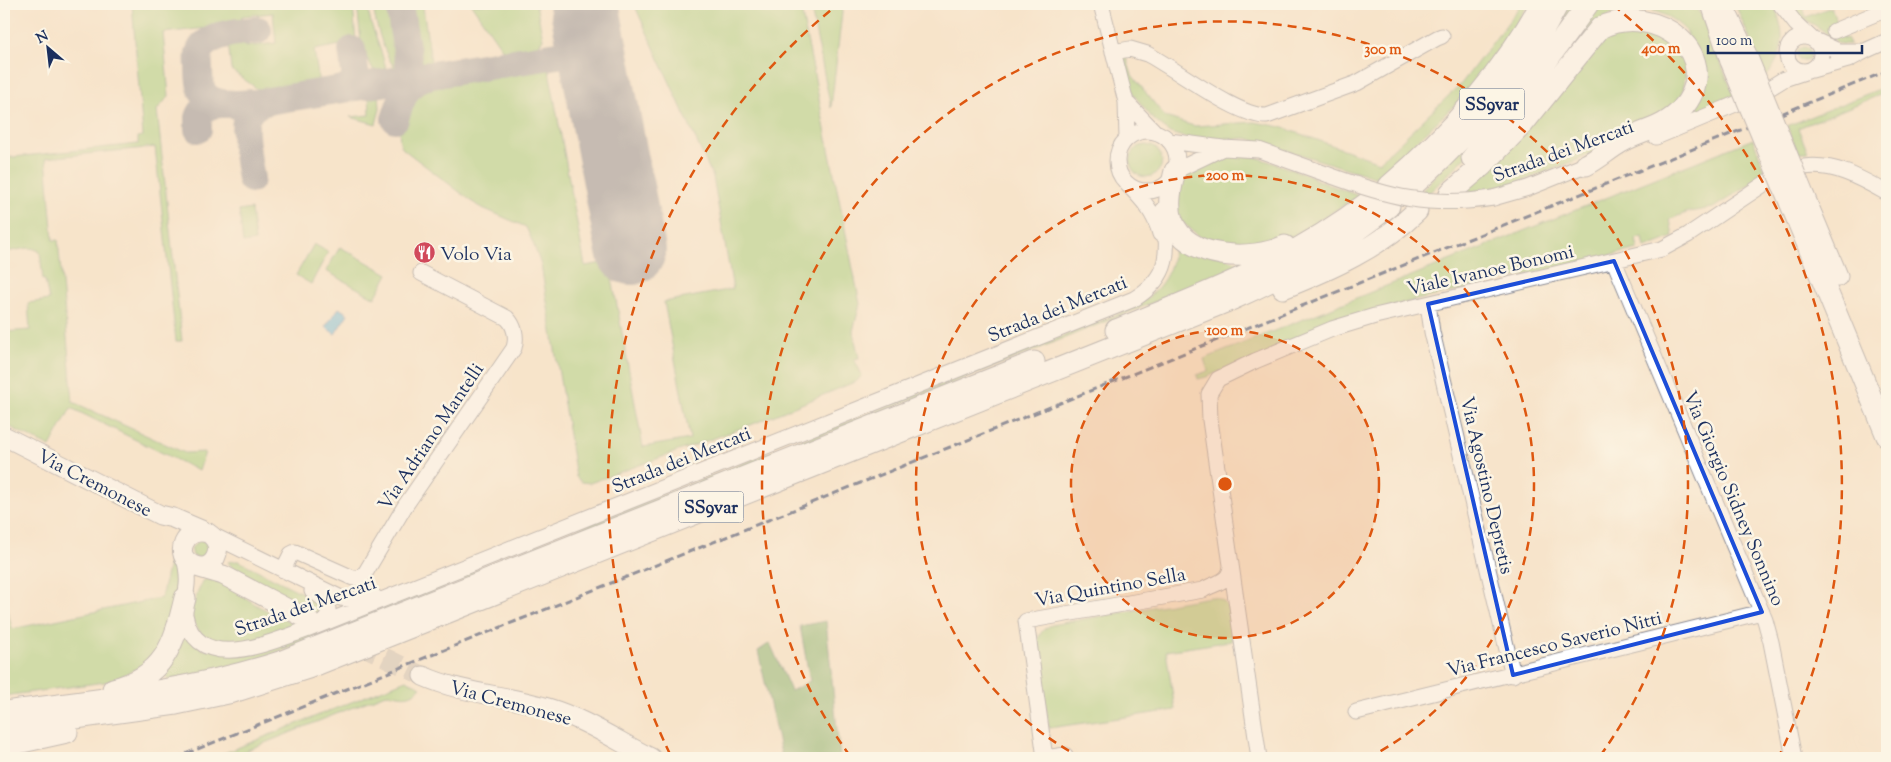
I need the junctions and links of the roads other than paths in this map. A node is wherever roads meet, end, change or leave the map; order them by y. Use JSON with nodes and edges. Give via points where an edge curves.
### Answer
{"nodes":[{"id":1,"x":1101,"y":4,"type":"edge"},
{"id":2,"x":1541,"y":4,"type":"edge"},
{"id":3,"x":1558,"y":4,"type":"edge"},
{"id":4,"x":1588,"y":4,"type":"edge"},
{"id":5,"x":1699,"y":4,"type":"edge"},
{"id":6,"x":1712,"y":4,"type":"edge"},
{"id":7,"x":1721,"y":4,"type":"edge"},
{"id":8,"x":1729,"y":4,"type":"edge"},
{"id":9,"x":1781,"y":4,"type":"edge"},
{"id":10,"x":1887,"y":9,"type":"edge"},
{"id":11,"x":1834,"y":31,"type":"dead end"},
{"id":12,"x":1442,"y":36,"type":"dead end"},
{"id":13,"x":1814,"y":39,"type":"junction"},
{"id":14,"x":1887,"y":41,"type":"edge"},
{"id":15,"x":1788,"y":49,"type":"junction"},
{"id":16,"x":1736,"y":50,"type":"junction"},
{"id":17,"x":1867,"y":50,"type":"junction"},
{"id":18,"x":1114,"y":52,"type":"junction"},
{"id":19,"x":1810,"y":70,"type":"junction"},
{"id":20,"x":1126,"y":102,"type":"junction"},
{"id":21,"x":1738,"y":103,"type":"dead end"},
{"id":22,"x":1155,"y":132,"type":"junction"},
{"id":23,"x":1127,"y":139,"type":"junction"},
{"id":24,"x":1169,"y":141,"type":"junction"},
{"id":25,"x":1223,"y":148,"type":"junction"},
{"id":26,"x":1586,"y":165,"type":"junction"},
{"id":27,"x":1804,"y":167,"type":"dead end"},
{"id":28,"x":1173,"y":175,"type":"junction"},
{"id":29,"x":1770,"y":180,"type":"dead end"},
{"id":30,"x":1127,"y":184,"type":"junction"},
{"id":31,"x":1887,"y":192,"type":"edge"},
{"id":32,"x":1389,"y":195,"type":"junction"},
{"id":33,"x":1797,"y":199,"type":"junction"},
{"id":34,"x":1421,"y":211,"type":"dead end"},
{"id":35,"x":1614,"y":261,"type":"junction"},
{"id":36,"x":421,"y":273,"type":"dead end"},
{"id":37,"x":1428,"y":304,"type":"junction"},
{"id":38,"x":1143,"y":335,"type":"junction"},
{"id":39,"x":1887,"y":398,"type":"edge"},
{"id":40,"x":4,"y":436,"type":"edge"},
{"id":41,"x":1887,"y":436,"type":"edge"},
{"id":42,"x":160,"y":515,"type":"junction"},
{"id":43,"x":213,"y":541,"type":"junction"},
{"id":44,"x":187,"y":557,"type":"junction"},
{"id":45,"x":263,"y":560,"type":"junction"},
{"id":46,"x":1231,"y":564,"type":"junction"},
{"id":47,"x":283,"y":570,"type":"junction"},
{"id":48,"x":243,"y":585,"type":"junction"},
{"id":49,"x":1201,"y":591,"type":"junction"},
{"id":50,"x":185,"y":598,"type":"junction"},
{"id":51,"x":1238,"y":612,"type":"junction"},
{"id":52,"x":1762,"y":612,"type":"junction"},
{"id":53,"x":315,"y":622,"type":"junction"},
{"id":54,"x":1513,"y":674,"type":"junction"},
{"id":55,"x":423,"y":676,"type":"tunnel mouth"},
{"id":56,"x":4,"y":704,"type":"edge"},
{"id":57,"x":176,"y":704,"type":"junction"},
{"id":58,"x":4,"y":712,"type":"edge"},
{"id":59,"x":1356,"y":712,"type":"dead end"},
{"id":60,"x":4,"y":728,"type":"edge"},
{"id":61,"x":4,"y":746,"type":"edge"},
{"id":62,"x":1065,"y":754,"type":"dead end"},
{"id":63,"x":652,"y":758,"type":"edge"},
{"id":64,"x":1045,"y":758,"type":"edge"},
{"id":65,"x":1259,"y":758,"type":"edge"},
{"id":66,"x":1794,"y":758,"type":"edge"}],
"edges":[{"from":1,"to":18,"type":"street"},
{"from":2,"to":32,"type":"highway","number":"SS9var","via":[[1473,103]]},
{"from":3,"to":32,"type":"highway","number":"SS9var","via":[[1531,49],[1488,108],[1447,153]]},
{"from":4,"to":26,"type":"highway","via":[[1492,135],[1443,193],[1493,155],[1523,124],[1600,28],[1630,15],[1652,16],[1665,22],[1683,36],[1693,56],[1694,81],[1688,99],[1681,110],[1666,122],[1620,143]]},
{"from":5,"to":16,"type":"highway"},
{"from":6,"to":16,"type":"highway"},
{"from":7,"to":16,"type":"highway"},
{"from":8,"to":16,"type":"highway"},
{"from":9,"to":13,"type":"street","via":[[1796,24]]},
{"from":9,"to":15,"type":"street"},
{"from":10,"to":11,"type":"street"},
{"from":12,"to":18,"type":"street","via":[[1357,83],[1267,116],[1240,109],[1147,54],[1130,49]]},
{"from":13,"to":15,"type":"street","via":[[1799,37]]},
{"from":13,"to":17,"type":"street","via":[[1841,52]]},
{"from":13,"to":19,"type":"street","via":[[1822,57]]},
{"from":14,"to":17,"type":"street"},
{"from":15,"to":19,"type":"street","via":[[1788,61],[1794,68]]},
{"from":15,"to":19,"type":"street","via":[[1769,84]]},
{"from":16,"to":33,"type":"highway","bridge":true},
{"from":17,"to":19,"type":"street","via":[[1848,60]]},
{"from":18,"to":20,"type":"street"},
{"from":20,"to":22,"type":"street","name":"Strada dei Mercati"},
{"from":20,"to":23,"type":"street"},
{"from":21,"to":26,"type":"street","name":"Strada dei Mercati"},
{"from":22,"to":23,"type":"street","via":[[1145,131]]},
{"from":22,"to":24,"type":"street","name":"Strada dei Mercati"},
{"from":23,"to":30,"type":"street","name":"Strada dei Mercati","via":[[1117,157],[1117,167]]},
{"from":24,"to":25,"type":"street","name":"Strada dei Mercati"},
{"from":24,"to":28,"type":"street","name":"Strada dei Mercati","via":[[1176,155]]},
{"from":25,"to":26,"type":"street","name":"Strada dei Mercati","bridge":true,"via":[[1260,150],[1384,194],[1420,201],[1493,198]]},
{"from":25,"to":28,"type":"street","name":"Strada dei Mercati"},
{"from":27,"to":31,"type":"street","via":[[1838,168]]},
{"from":28,"to":30,"type":"street","name":"Strada dei Mercati","via":[[1164,186],[1155,190],[1145,191]]},
{"from":28,"to":32,"type":"highway","via":[[1170,203],[1175,226],[1198,246],[1229,255],[1249,256],[1277,250],[1353,208]]},
{"from":28,"to":53,"type":"street","name":"Strada dei Mercati","via":[[1165,188],[1163,202],[1167,241],[1165,262],[1156,280],[1134,299]]},
{"from":29,"to":35,"type":"street","name":"Viale Ivanoe Bonomi","via":[[1672,245]]},
{"from":30,"to":47,"type":"street","name":"Strada dei Mercati","via":[[1152,214],[1158,226],[1160,243],[1151,275],[1127,296],[379,595],[358,600],[341,598]]},
{"from":32,"to":38,"type":"highway","number":"SS9var","via":[[1333,246],[1274,280]]},
{"from":32,"to":58,"type":"highway","number":"SS9var","via":[[1307,244],[1217,289],[302,654],[236,675],[179,688]]},
{"from":33,"to":39,"type":"highway"},
{"from":33,"to":41,"type":"highway"},
{"from":34,"to":38,"type":"highway","via":[[1352,257],[1307,279],[1205,318]]},
{"from":35,"to":37,"type":"street","name":"Viale Ivanoe Bonomi"},
{"from":35,"to":52,"type":"street","name":"Via Giorgio Sidney Sonnino"},
{"from":36,"to":47,"type":"street","name":"Via Adriano Mantelli","via":[[507,318],[514,330],[514,348],[409,499],[364,575],[353,578],[295,552]]},
{"from":37,"to":46,"type":"street","name":"Viale Ivanoe Bonomi","via":[[1327,331],[1230,372],[1212,386],[1208,401],[1210,420]]},
{"from":37,"to":54,"type":"street","name":"Via Agostino Depretis"},
{"from":38,"to":57,"type":"highway","number":"SS9var","via":[[313,666],[255,686]]},
{"from":40,"to":42,"type":"main road","name":"Via Cremonese"},
{"from":42,"to":43,"type":"main road","name":"Via Cremonese","via":[[173,518]]},
{"from":42,"to":44,"type":"main road","name":"Via Cremonese","via":[[178,533]]},
{"from":43,"to":44,"type":"main road","via":[[197,532],[190,535],[185,540]]},
{"from":43,"to":44,"type":"main road","via":[[216,557],[211,563],[204,566]]},
{"from":43,"to":45,"type":"street","name":"Strada dei Mercati"},
{"from":43,"to":48,"type":"main road","via":[[224,565]]},
{"from":44,"to":48,"type":"main road"},
{"from":44,"to":50,"type":"street","name":"Strada dei Mercati"},
{"from":45,"to":47,"type":"street","name":"Strada dei Mercati"},
{"from":45,"to":53,"type":"street","via":[[323,598],[327,604],[326,620]]},
{"from":46,"to":49,"type":"street","name":"Via Quintino Sella","via":[[1225,580]]},
{"from":46,"to":51,"type":"street"},
{"from":48,"to":53,"type":"main road"},
{"from":49,"to":51,"type":"street","name":"Via Quintino Sella","via":[[1226,594]]},
{"from":49,"to":64,"type":"street","name":"Via Quintino Sella","via":[[1026,621]]},
{"from":50,"to":53,"type":"street","name":"Strada dei Mercati","via":[[186,618],[193,632],[205,644],[222,651],[252,647]]},
{"from":50,"to":56,"type":"highway","via":[[166,654],[139,680],[100,691]]},
{"from":51,"to":65,"type":"street"},
{"from":52,"to":54,"type":"street","name":"Via Francesco Saverio Nitti"},
{"from":52,"to":66,"type":"street","name":"Via Giorgio Sidney Sonnino"},
{"from":54,"to":59,"type":"street","name":"Via Francesco Saverio Nitti"},
{"from":55,"to":63,"type":"main road","name":"Via Cremonese","via":[[463,690],[561,712]]},
{"from":57,"to":60,"type":"highway","number":"SS9var"},
{"from":57,"to":61,"type":"highway","via":[[128,719]]},
{"from":62,"to":64,"type":"street"}]}
